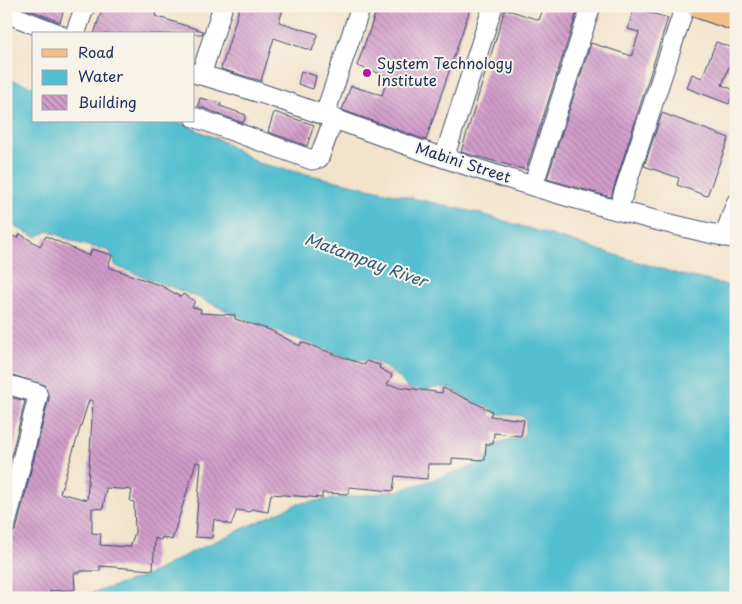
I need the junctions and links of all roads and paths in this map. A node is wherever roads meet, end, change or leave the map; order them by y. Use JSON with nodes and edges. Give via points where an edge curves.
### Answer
{"nodes":[{"id":1,"x":85,"y":6,"type":"edge"},
{"id":2,"x":223,"y":6,"type":"edge"},
{"id":3,"x":361,"y":6,"type":"edge"},
{"id":4,"x":493,"y":6,"type":"edge"},
{"id":5,"x":591,"y":6,"type":"edge"},
{"id":6,"x":685,"y":6,"type":"edge"},
{"id":7,"x":698,"y":6,"type":"edge"},
{"id":8,"x":6,"y":13,"type":"edge"},
{"id":9,"x":736,"y":20,"type":"edge"},
{"id":10,"x":53,"y":32,"type":"edge"},
{"id":11,"x":76,"y":32,"type":"edge"},
{"id":12,"x":197,"y":74,"type":"edge"},
{"id":13,"x":330,"y":116,"type":"junction"},
{"id":14,"x":195,"y":117,"type":"edge"},
{"id":15,"x":444,"y":158,"type":"junction"},
{"id":16,"x":533,"y":186,"type":"junction"},
{"id":17,"x":736,"y":203,"type":"edge"},
{"id":18,"x":618,"y":210,"type":"junction"},
{"id":19,"x":730,"y":238,"type":"edge"},
{"id":20,"x":6,"y":384,"type":"edge"},
{"id":21,"x":6,"y":524,"type":"edge"}],
"edges":[{"from":1,"to":11,"type":"street"},
{"from":2,"to":12,"type":"street"},
{"from":3,"to":13,"type":"street"},
{"from":4,"to":15,"type":"street"},
{"from":5,"to":16,"type":"street"},
{"from":6,"to":18,"type":"street"},
{"from":7,"to":9,"type":"main road"},
{"from":8,"to":10,"type":"street"},
{"from":12,"to":13,"type":"street","name":"Mabini Street"},
{"from":13,"to":14,"type":"street","via":[[319,158],[312,160]]},
{"from":13,"to":15,"type":"street","name":"Mabini Street"},
{"from":15,"to":16,"type":"street","name":"Mabini Street"},
{"from":16,"to":18,"type":"street","name":"Mabini Street"},
{"from":17,"to":19,"type":"street"},
{"from":18,"to":19,"type":"street","name":"Mabini Street"},
{"from":20,"to":21,"type":"street","via":[[38,396]]}]}
